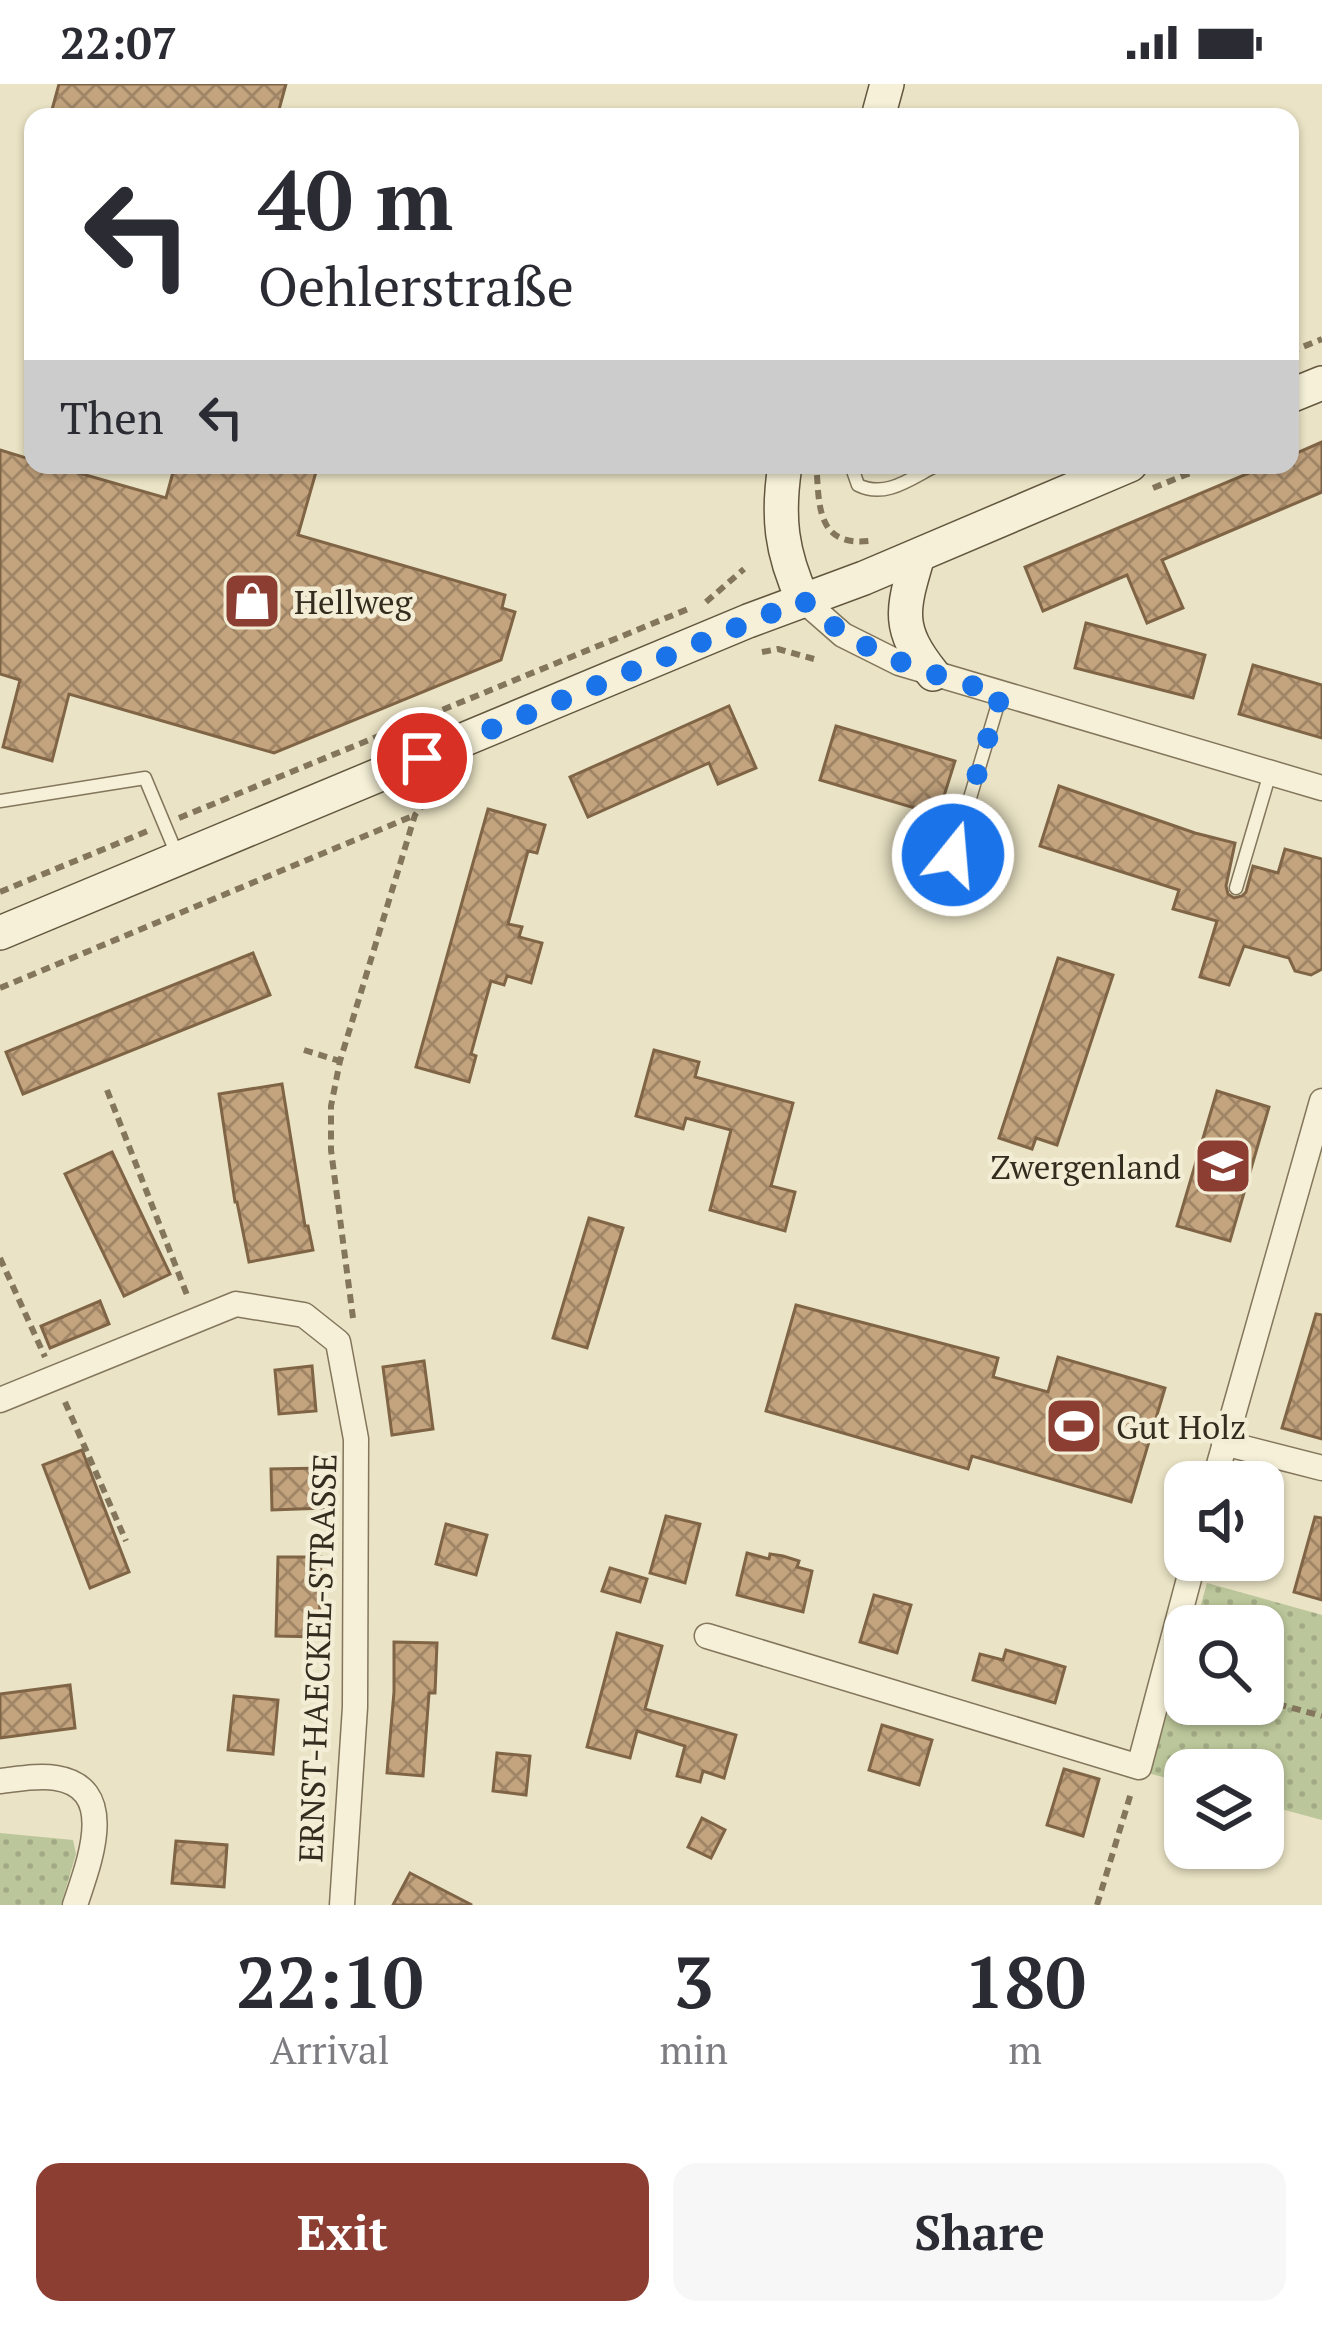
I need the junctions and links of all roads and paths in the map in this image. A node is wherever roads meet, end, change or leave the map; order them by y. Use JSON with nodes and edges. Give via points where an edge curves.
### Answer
{"nodes":[{"id":1,"x":784,"y":474,"type":"edge"},
{"id":2,"x":818,"y":474,"type":"edge"},
{"id":3,"x":854,"y":474,"type":"edge"},
{"id":4,"x":919,"y":474,"type":"edge"},
{"id":5,"x":1109,"y":474,"type":"edge"},
{"id":6,"x":834,"y":537,"type":"dead end"},
{"id":7,"x":918,"y":556,"type":"junction"},
{"id":8,"x":744,"y":568,"type":"dead end"},
{"id":9,"x":803,"y":600,"type":"junction"},
{"id":10,"x":763,"y":651,"type":"dead end"},
{"id":11,"x":814,"y":659,"type":"dead end"},
{"id":12,"x":932,"y":674,"type":"junction"},
{"id":13,"x":1001,"y":694,"type":"junction"},
{"id":14,"x":1270,"y":772,"type":"junction"},
{"id":15,"x":458,"y":776,"type":"dead end"},
{"id":16,"x":1322,"y":788,"type":"edge"},
{"id":17,"x":0,"y":801,"type":"edge"},
{"id":18,"x":415,"y":814,"type":"junction"},
{"id":19,"x":164,"y":824,"type":"junction"},
{"id":20,"x":953,"y":855,"type":"dead end"},
{"id":21,"x":178,"y":858,"type":"junction"},
{"id":22,"x":1236,"y":888,"type":"dead end"},
{"id":23,"x":0,"y":892,"type":"edge"},
{"id":24,"x":0,"y":933,"type":"edge"},
{"id":25,"x":0,"y":988,"type":"edge"},
{"id":26,"x":304,"y":1050,"type":"dead end"},
{"id":27,"x":340,"y":1061,"type":"junction"},
{"id":28,"x":107,"y":1090,"type":"dead end"},
{"id":29,"x":1322,"y":1101,"type":"edge"},
{"id":30,"x":197,"y":1321,"type":"junction"},
{"id":31,"x":338,"y":1342,"type":"junction"},
{"id":32,"x":0,"y":1400,"type":"edge"},
{"id":33,"x":1224,"y":1443,"type":"junction"},
{"id":34,"x":1219,"y":1461,"type":"edge"},
{"id":35,"x":1322,"y":1468,"type":"edge"},
{"id":36,"x":1188,"y":1581,"type":"edge"},
{"id":37,"x":707,"y":1636,"type":"dead end"},
{"id":38,"x":1284,"y":1706,"type":"edge"},
{"id":39,"x":1322,"y":1716,"type":"edge"},
{"id":40,"x":1138,"y":1767,"type":"junction"},
{"id":41,"x":0,"y":1781,"type":"edge"},
{"id":42,"x":75,"y":1905,"type":"edge"},
{"id":43,"x":341,"y":1905,"type":"edge"},
{"id":44,"x":1097,"y":1905,"type":"edge"}],
"edges":[{"from":1,"to":9,"type":"main road","via":[[784,552]]},
{"from":2,"to":6,"type":"path","via":[[820,506]]},
{"from":3,"to":4,"type":"lane","via":[[872,492]]},
{"from":5,"to":7,"type":"main road"},
{"from":7,"to":9,"type":"main road"},
{"from":7,"to":12,"type":"main road","via":[[904,616],[911,647]]},
{"from":8,"to":19,"type":"path","via":[[710,601]]},
{"from":9,"to":12,"type":"street","via":[[843,635]]},
{"from":9,"to":21,"type":"main road"},
{"from":10,"to":11,"type":"path"},
{"from":12,"to":13,"type":"street"},
{"from":13,"to":14,"type":"street"},
{"from":13,"to":20,"type":"lane"},
{"from":14,"to":16,"type":"street"},
{"from":14,"to":22,"type":"lane"},
{"from":15,"to":18,"type":"path","via":[[438,784]]},
{"from":17,"to":19,"type":"lane","via":[[145,778]]},
{"from":18,"to":25,"type":"path"},
{"from":18,"to":27,"type":"path"},
{"from":19,"to":21,"type":"lane"},
{"from":19,"to":23,"type":"path"},
{"from":21,"to":24,"type":"main road"},
{"from":26,"to":27,"type":"path"},
{"from":27,"to":31,"type":"path","via":[[331,1150],[353,1319]]},
{"from":28,"to":30,"type":"path"},
{"from":29,"to":33,"type":"street"},
{"from":30,"to":31,"type":"street","via":[[236,1304],[304,1315]]},
{"from":30,"to":32,"type":"street"},
{"from":31,"to":43,"type":"street","name":"ERNST-HAECKEL-STRASSE","via":[[356,1439],[355,1707]]},
{"from":33,"to":34,"type":"street"},
{"from":33,"to":35,"type":"street"},
{"from":36,"to":40,"type":"street"},
{"from":37,"to":40,"type":"street"},
{"from":38,"to":39,"type":"path"},
{"from":40,"to":44,"type":"path"},
{"from":41,"to":42,"type":"street","via":[[51,1776],[87,1792],[95,1825]]}]}
